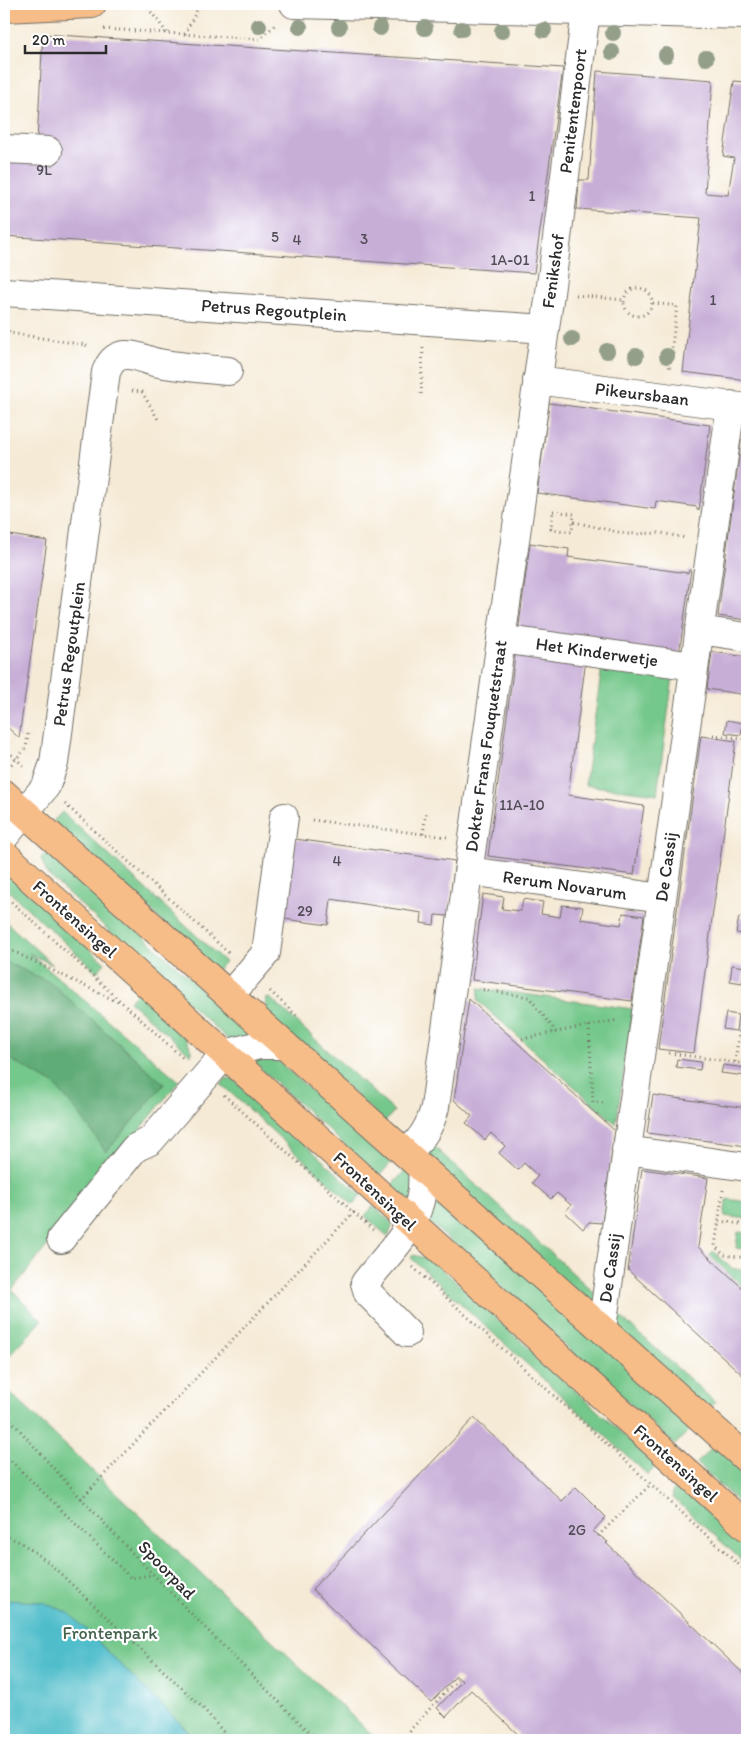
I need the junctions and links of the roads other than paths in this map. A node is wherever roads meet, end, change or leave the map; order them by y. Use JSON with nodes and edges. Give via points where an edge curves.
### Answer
{"nodes":[{"id":1,"x":295,"y":4,"type":"edge"},
{"id":2,"x":4,"y":8,"type":"edge"},
{"id":3,"x":632,"y":8,"type":"edge"},
{"id":4,"x":586,"y":11,"type":"junction"},
{"id":5,"x":747,"y":15,"type":"edge"},
{"id":6,"x":96,"y":16,"type":"edge"},
{"id":7,"x":4,"y":149,"type":"edge"},
{"id":8,"x":48,"y":151,"type":"dead end"},
{"id":9,"x":561,"y":212,"type":"joint"},
{"id":10,"x":4,"y":292,"type":"edge"},
{"id":11,"x":545,"y":329,"type":"junction"},
{"id":12,"x":228,"y":371,"type":"dead end"},
{"id":13,"x":537,"y":380,"type":"junction"},
{"id":14,"x":739,"y":407,"type":"edge"},
{"id":15,"x":699,"y":630,"type":"junction"},
{"id":16,"x":747,"y":637,"type":"edge"},
{"id":17,"x":501,"y":639,"type":"junction"},
{"id":18,"x":694,"y":666,"type":"junction"},
{"id":19,"x":4,"y":794,"type":"edge"},
{"id":20,"x":25,"y":812,"type":"junction"},
{"id":21,"x":284,"y":816,"type":"road end"},
{"id":22,"x":4,"y":837,"type":"edge"},
{"id":23,"x":4,"y":854,"type":"edge"},
{"id":24,"x":469,"y":871,"type":"junction"},
{"id":25,"x":662,"y":898,"type":"junction"},
{"id":26,"x":230,"y":995,"type":"junction"},
{"id":27,"x":284,"y":1045,"type":"junction"},
{"id":28,"x":225,"y":1054,"type":"junction"},
{"id":29,"x":626,"y":1150,"type":"junction"},
{"id":30,"x":414,"y":1161,"type":"junction"},
{"id":31,"x":747,"y":1167,"type":"edge"},
{"id":32,"x":412,"y":1225,"type":"junction"},
{"id":33,"x":66,"y":1244,"type":"dead end"},
{"id":34,"x":414,"y":1326,"type":"dead end"},
{"id":35,"x":602,"y":1328,"type":"junction"},
{"id":36,"x":747,"y":1458,"type":"edge"},
{"id":37,"x":747,"y":1527,"type":"edge"}],
"edges":[{"from":1,"to":4,"type":"street"},
{"from":2,"to":6,"type":"main road"},
{"from":3,"to":4,"type":"street"},
{"from":3,"to":5,"type":"street"},
{"from":4,"to":9,"type":"street","name":"Penitentenpoort"},
{"from":7,"to":8,"type":"street"},
{"from":9,"to":11,"type":"street","name":"Fenikshof"},
{"from":10,"to":11,"type":"street","name":"Petrus Regoutplein"},
{"from":11,"to":13,"type":"street","name":"Dokter Frans Fouquetstraat"},
{"from":12,"to":20,"type":"street","name":"Petrus Regoutplein","via":[[208,385],[170,380],[157,363],[124,355],[112,360],[106,372],[54,763],[46,786]]},
{"from":13,"to":14,"type":"street","name":"Pikeursbaan"},
{"from":13,"to":17,"type":"street","name":"Dokter Frans Fouquetstraat"},
{"from":14,"to":15,"type":"street","name":"De Cassij","via":[[712,541]]},
{"from":15,"to":16,"type":"street"},
{"from":15,"to":18,"type":"street","name":"De Cassij"},
{"from":17,"to":18,"type":"street","name":"Het Kinderwetje"},
{"from":17,"to":24,"type":"street","name":"Dokter Frans Fouquetstraat"},
{"from":18,"to":25,"type":"street","name":"De Cassij"},
{"from":19,"to":20,"type":"main road"},
{"from":20,"to":22,"type":"street"},
{"from":20,"to":26,"type":"main road"},
{"from":21,"to":26,"type":"street","via":[[266,953]]},
{"from":23,"to":28,"type":"main road","name":"Frontensingel"},
{"from":24,"to":25,"type":"street","name":"Rerum Novarum"},
{"from":24,"to":30,"type":"street","name":"Dokter Frans Fouquetstraat","via":[[432,1121]]},
{"from":25,"to":29,"type":"street","name":"De Cassij"},
{"from":26,"to":27,"type":"main road"},
{"from":27,"to":28,"type":"street","via":[[259,1045]]},
{"from":27,"to":30,"type":"main road"},
{"from":28,"to":32,"type":"main road","name":"Frontensingel"},
{"from":28,"to":33,"type":"street","via":[[150,1141],[135,1148]]},
{"from":29,"to":31,"type":"street"},
{"from":29,"to":35,"type":"street","name":"De Cassij"},
{"from":30,"to":32,"type":"street","via":[[424,1188]]},
{"from":30,"to":35,"type":"main road"},
{"from":32,"to":34,"type":"street","via":[[366,1283],[368,1293]]},
{"from":32,"to":37,"type":"main road","name":"Frontensingel"},
{"from":35,"to":36,"type":"main road"}]}
